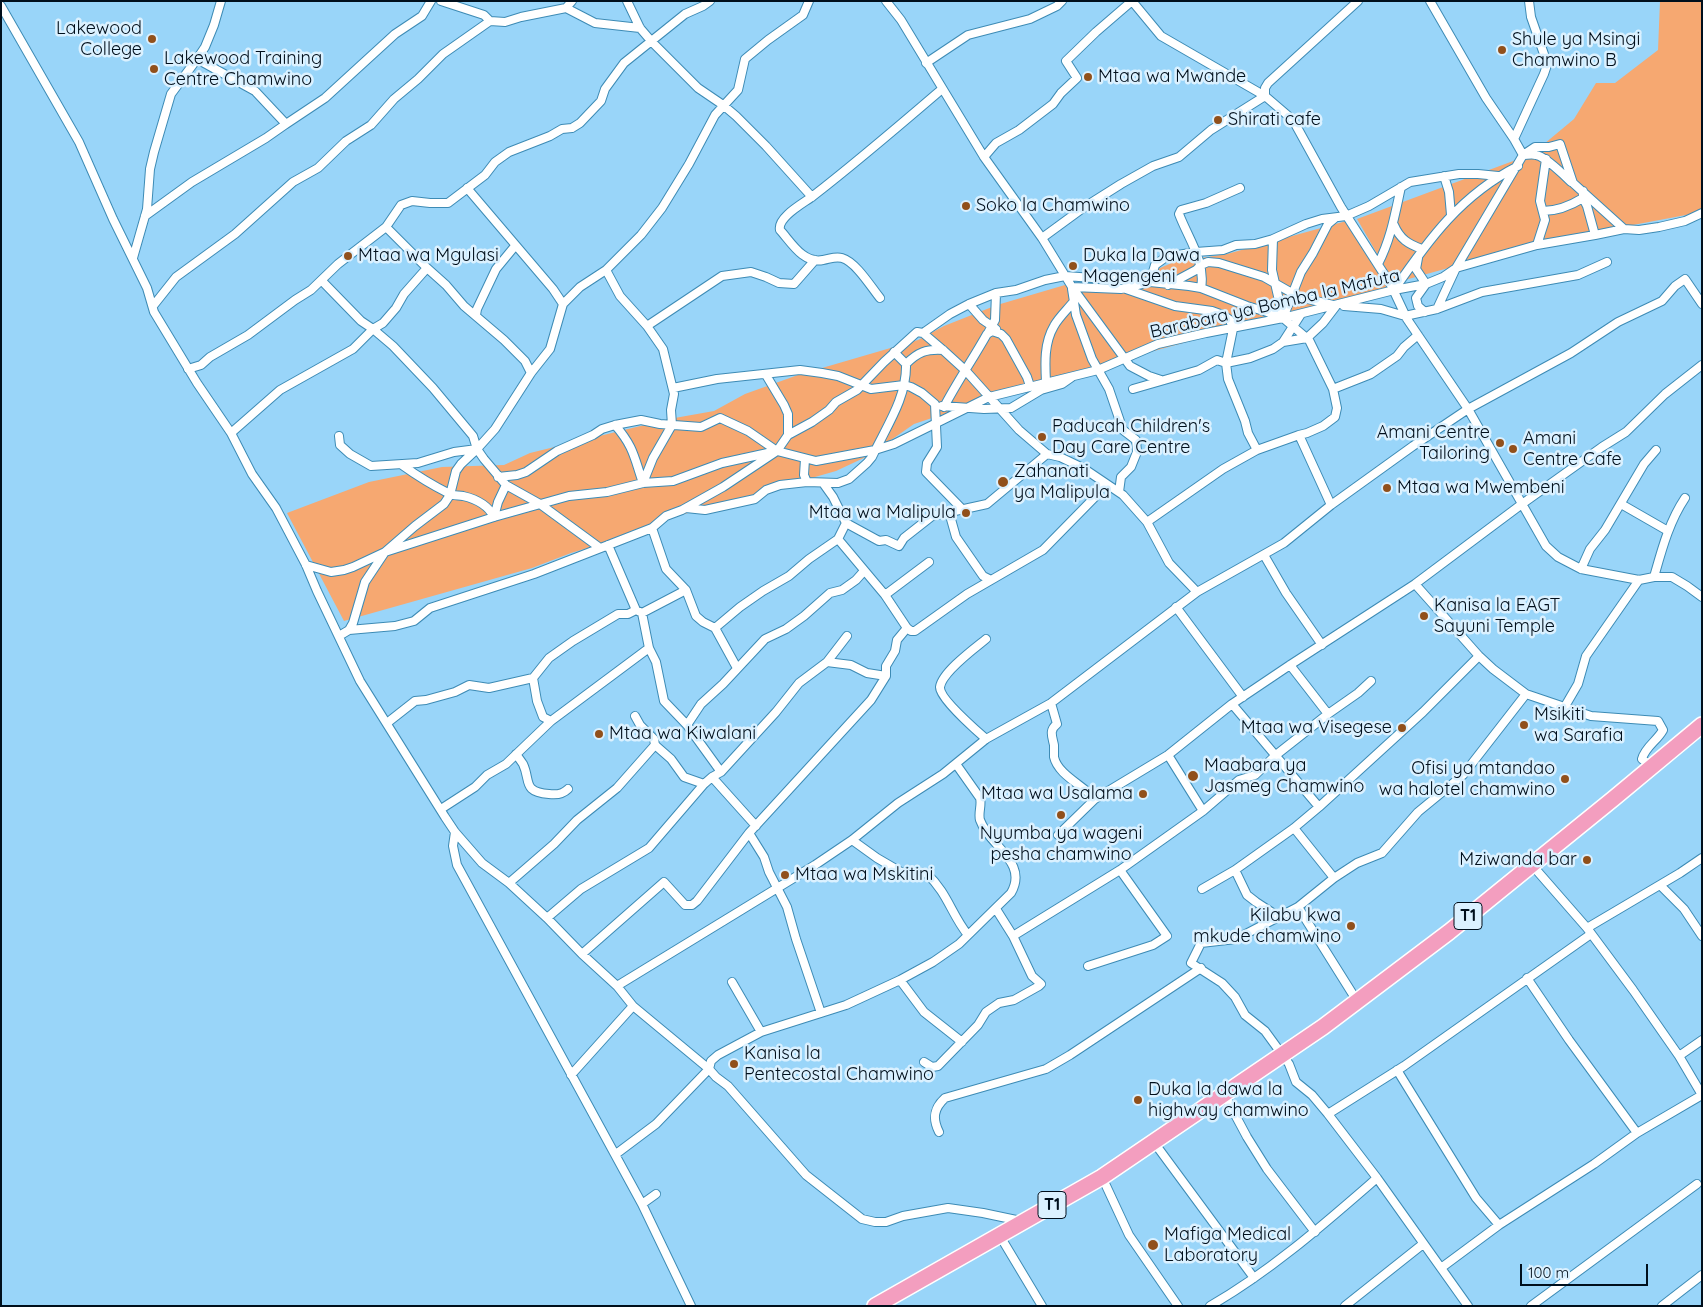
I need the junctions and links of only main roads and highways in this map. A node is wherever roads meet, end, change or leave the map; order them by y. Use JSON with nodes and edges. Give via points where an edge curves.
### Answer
{"nodes":[{"id":1,"x":1702,"y":725,"type":"edge"},
{"id":2,"x":875,"y":1306,"type":"edge"}],
"edges":[{"from":1,"to":2,"type":"highway","number":"T1","via":[[1449,932],[1281,1055],[1102,1177]]}]}
